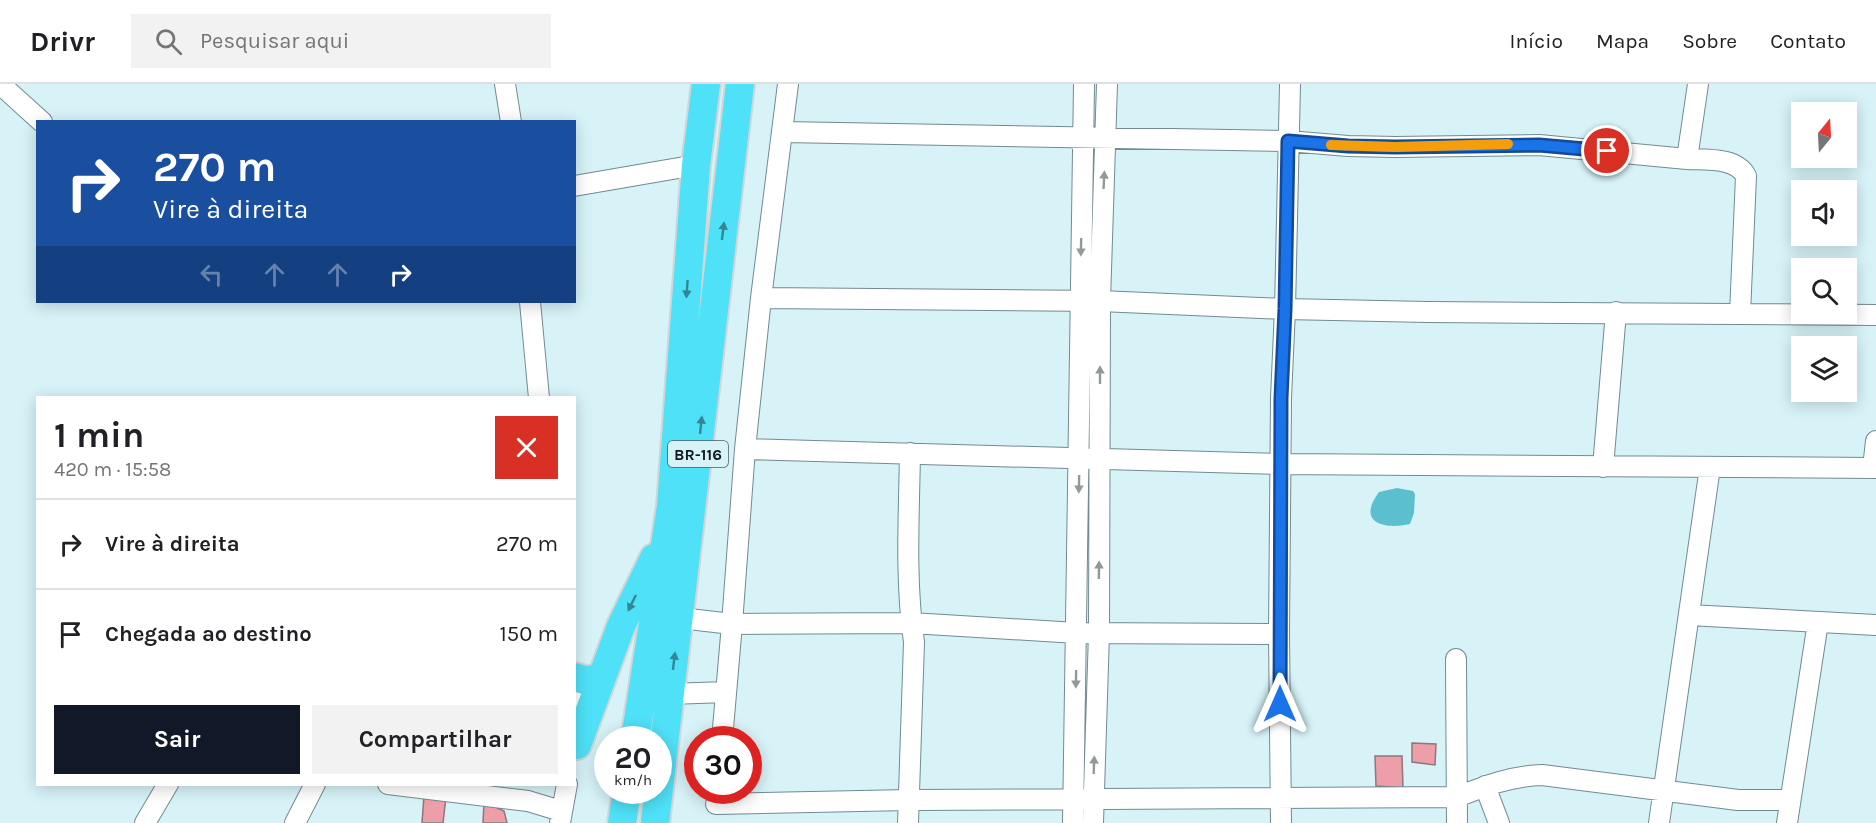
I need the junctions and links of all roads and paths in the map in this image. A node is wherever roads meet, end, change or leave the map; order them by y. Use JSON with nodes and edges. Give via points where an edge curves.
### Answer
{"nodes":[{"id":1,"x":0,"y":84,"type":"edge"},
{"id":2,"x":505,"y":84,"type":"edge"},
{"id":3,"x":706,"y":84,"type":"edge"},
{"id":4,"x":740,"y":84,"type":"edge"},
{"id":5,"x":788,"y":84,"type":"edge"},
{"id":6,"x":1084,"y":84,"type":"edge"},
{"id":7,"x":1107,"y":84,"type":"edge"},
{"id":8,"x":1290,"y":84,"type":"edge"},
{"id":9,"x":1698,"y":84,"type":"edge"},
{"id":10,"x":40,"y":120,"type":"edge"},
{"id":11,"x":511,"y":120,"type":"edge"},
{"id":12,"x":783,"y":132,"type":"junction"},
{"id":13,"x":1083,"y":137,"type":"junction"},
{"id":14,"x":1107,"y":137,"type":"junction"},
{"id":15,"x":1288,"y":141,"type":"junction"},
{"id":16,"x":1686,"y":159,"type":"junction"},
{"id":17,"x":696,"y":165,"type":"junction"},
{"id":18,"x":576,"y":186,"type":"edge"},
{"id":19,"x":761,"y":298,"type":"junction"},
{"id":20,"x":1080,"y":301,"type":"junction"},
{"id":21,"x":1100,"y":301,"type":"junction"},
{"id":22,"x":530,"y":303,"type":"edge"},
{"id":23,"x":1285,"y":309,"type":"junction"},
{"id":24,"x":1616,"y":312,"type":"junction"},
{"id":25,"x":1740,"y":314,"type":"junction"},
{"id":26,"x":1876,"y":315,"type":"edge"},
{"id":27,"x":539,"y":396,"type":"edge"},
{"id":28,"x":1876,"y":441,"type":"edge"},
{"id":29,"x":745,"y":450,"type":"junction"},
{"id":30,"x":910,"y":453,"type":"junction"},
{"id":31,"x":1080,"y":459,"type":"junction"},
{"id":32,"x":1100,"y":460,"type":"junction"},
{"id":33,"x":1280,"y":464,"type":"junction"},
{"id":34,"x":1603,"y":466,"type":"junction"},
{"id":35,"x":1710,"y":467,"type":"junction"},
{"id":36,"x":1875,"y":468,"type":"edge"},
{"id":37,"x":667,"y":532,"type":"junction"},
{"id":38,"x":1689,"y":615,"type":"junction"},
{"id":39,"x":680,"y":618,"type":"junction"},
{"id":40,"x":1818,"y":622,"type":"junction"},
{"id":41,"x":911,"y":623,"type":"junction"},
{"id":42,"x":732,"y":624,"type":"junction"},
{"id":43,"x":1876,"y":624,"type":"edge"},
{"id":44,"x":1077,"y":633,"type":"junction"},
{"id":45,"x":1099,"y":633,"type":"junction"},
{"id":46,"x":1279,"y":634,"type":"junction"},
{"id":47,"x":1456,"y":659,"type":"dead end"},
{"id":48,"x":588,"y":677,"type":"edge"},
{"id":49,"x":726,"y":692,"type":"junction"},
{"id":50,"x":670,"y":694,"type":"junction"},
{"id":51,"x":637,"y":726,"type":"edge"},
{"id":52,"x":723,"y":726,"type":"edge"},
{"id":53,"x":576,"y":748,"type":"edge"},
{"id":54,"x":167,"y":786,"type":"edge"},
{"id":55,"x":314,"y":786,"type":"edge"},
{"id":56,"x":404,"y":786,"type":"edge"},
{"id":57,"x":567,"y":786,"type":"edge"},
{"id":58,"x":1485,"y":786,"type":"junction"},
{"id":59,"x":1664,"y":791,"type":"junction"},
{"id":60,"x":1457,"y":797,"type":"junction"},
{"id":61,"x":1281,"y":798,"type":"junction"},
{"id":62,"x":1084,"y":799,"type":"junction"},
{"id":63,"x":909,"y":800,"type":"junction"},
{"id":64,"x":1790,"y":800,"type":"junction"},
{"id":65,"x":625,"y":804,"type":"edge"},
{"id":66,"x":716,"y":806,"type":"edge"},
{"id":67,"x":561,"y":817,"type":"edge"},
{"id":68,"x":145,"y":823,"type":"edge"},
{"id":69,"x":295,"y":823,"type":"edge"},
{"id":70,"x":622,"y":823,"type":"edge"},
{"id":71,"x":655,"y":823,"type":"edge"},
{"id":72,"x":908,"y":823,"type":"edge"},
{"id":73,"x":1073,"y":823,"type":"edge"},
{"id":74,"x":1093,"y":823,"type":"edge"},
{"id":75,"x":1281,"y":823,"type":"edge"},
{"id":76,"x":1457,"y":823,"type":"edge"},
{"id":77,"x":1499,"y":823,"type":"edge"},
{"id":78,"x":1659,"y":823,"type":"edge"},
{"id":79,"x":1787,"y":823,"type":"edge"}],
"edges":[{"from":1,"to":10,"type":"street"},
{"from":2,"to":11,"type":"street"},
{"from":3,"to":17,"type":"highway"},
{"from":39,"to":4,"type":"highway","number":"BR-116","one_way":true},
{"from":5,"to":12,"type":"street"},
{"from":6,"to":13,"type":"street"},
{"from":7,"to":14,"type":"street"},
{"from":8,"to":15,"type":"street"},
{"from":9,"to":16,"type":"street"},
{"from":12,"to":13,"type":"street"},
{"from":12,"to":19,"type":"street"},
{"from":13,"to":14,"type":"street"},
{"from":13,"to":20,"type":"street","one_way":true},
{"from":14,"to":15,"type":"street"},
{"from":21,"to":14,"type":"street","one_way":true},
{"from":15,"to":16,"type":"street","via":[[1395,147],[1539,145]]},
{"from":15,"to":23,"type":"street"},
{"from":16,"to":25,"type":"street","via":[[1736,164],[1746,176]]},
{"from":17,"to":18,"type":"street"},
{"from":17,"to":37,"type":"highway","one_way":true},
{"from":19,"to":20,"type":"street"},
{"from":19,"to":29,"type":"street"},
{"from":20,"to":21,"type":"street"},
{"from":20,"to":31,"type":"street"},
{"from":21,"to":23,"type":"street"},
{"from":32,"to":21,"type":"street","one_way":true},
{"from":22,"to":27,"type":"street"},
{"from":23,"to":24,"type":"street"},
{"from":23,"to":33,"type":"street"},
{"from":24,"to":25,"type":"street"},
{"from":24,"to":34,"type":"street"},
{"from":25,"to":26,"type":"street"},
{"from":28,"to":36,"type":"street"},
{"from":29,"to":30,"type":"street"},
{"from":29,"to":42,"type":"street"},
{"from":30,"to":31,"type":"street"},
{"from":30,"to":41,"type":"street"},
{"from":31,"to":32,"type":"street"},
{"from":31,"to":44,"type":"street","one_way":true},
{"from":32,"to":33,"type":"street"},
{"from":45,"to":32,"type":"street","one_way":true},
{"from":33,"to":34,"type":"street"},
{"from":33,"to":46,"type":"street"},
{"from":34,"to":35,"type":"street"},
{"from":35,"to":36,"type":"street"},
{"from":35,"to":38,"type":"street"},
{"from":37,"to":48,"type":"highway","one_way":true,"via":[[621,626]]},
{"from":37,"to":51,"type":"highway"},
{"from":38,"to":40,"type":"street"},
{"from":38,"to":59,"type":"street"},
{"from":39,"to":42,"type":"street"},
{"from":50,"to":39,"type":"highway","number":"BR-116","one_way":true},
{"from":40,"to":43,"type":"street"},
{"from":40,"to":64,"type":"street"},
{"from":41,"to":42,"type":"street"},
{"from":41,"to":44,"type":"street"},
{"from":41,"to":63,"type":"street","via":[[914,642]]},
{"from":42,"to":49,"type":"street"},
{"from":44,"to":45,"type":"street"},
{"from":44,"to":62,"type":"street","one_way":true},
{"from":45,"to":46,"type":"street"},
{"from":62,"to":45,"type":"street","one_way":true},
{"from":46,"to":61,"type":"street"},
{"from":47,"to":60,"type":"street"},
{"from":48,"to":53,"type":"highway"},
{"from":49,"to":50,"type":"street"},
{"from":49,"to":52,"type":"street"},
{"from":50,"to":71,"type":"highway","number":"BR-116"},
{"from":54,"to":68,"type":"street"},
{"from":55,"to":69,"type":"street"},
{"from":56,"to":67,"type":"street","via":[[528,801]]},
{"from":57,"to":67,"type":"street"},
{"from":58,"to":59,"type":"street","via":[[1542,775]]},
{"from":58,"to":60,"type":"street"},
{"from":58,"to":77,"type":"street"},
{"from":59,"to":64,"type":"street","via":[[1738,800]]},
{"from":59,"to":78,"type":"street"},
{"from":60,"to":61,"type":"street"},
{"from":60,"to":76,"type":"street"},
{"from":61,"to":62,"type":"street"},
{"from":61,"to":75,"type":"street"},
{"from":62,"to":63,"type":"street"},
{"from":62,"to":73,"type":"street"},
{"from":62,"to":74,"type":"street"},
{"from":63,"to":66,"type":"street"},
{"from":63,"to":72,"type":"street"},
{"from":64,"to":79,"type":"street"},
{"from":65,"to":70,"type":"highway"}]}
